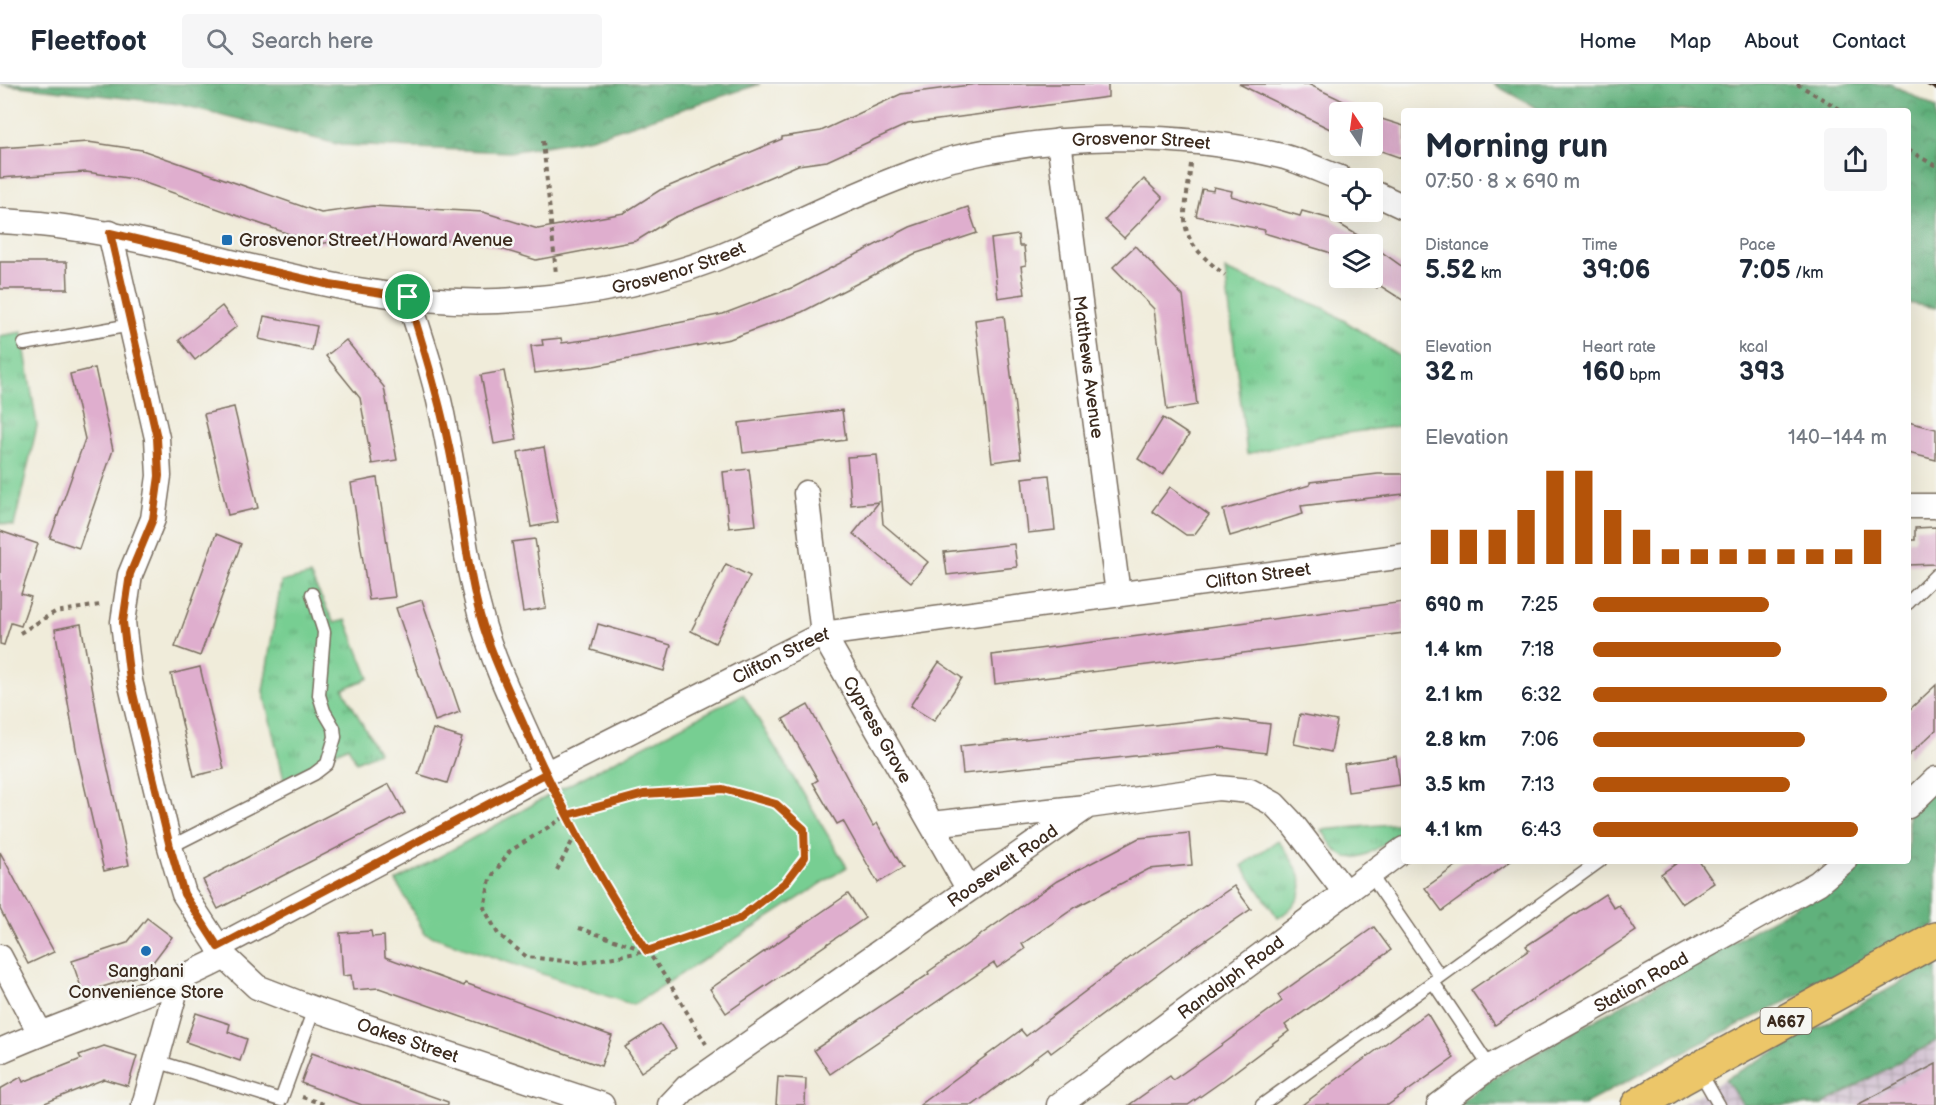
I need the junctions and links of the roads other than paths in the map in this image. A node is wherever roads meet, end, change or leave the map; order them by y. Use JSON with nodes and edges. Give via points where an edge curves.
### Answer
{"nodes":[{"id":1,"x":1059,"y":141,"type":"junction"},
{"id":2,"x":1329,"y":174,"type":"edge"},
{"id":3,"x":1383,"y":197,"type":"edge"},
{"id":4,"x":1401,"y":206,"type":"edge"},
{"id":5,"x":0,"y":221,"type":"edge"},
{"id":6,"x":110,"y":233,"type":"junction"},
{"id":7,"x":408,"y":297,"type":"junction"},
{"id":8,"x":131,"y":325,"type":"junction"},
{"id":9,"x":24,"y":344,"type":"dead end"},
{"id":10,"x":806,"y":493,"type":"dead end"},
{"id":11,"x":1911,"y":506,"type":"edge"},
{"id":12,"x":1936,"y":506,"type":"edge"},
{"id":13,"x":1401,"y":555,"type":"edge"},
{"id":14,"x":1936,"y":575,"type":"edge"},
{"id":15,"x":312,"y":594,"type":"dead end"},
{"id":16,"x":1118,"y":594,"type":"junction"},
{"id":17,"x":1911,"y":600,"type":"edge"},
{"id":18,"x":823,"y":634,"type":"junction"},
{"id":19,"x":545,"y":774,"type":"junction"},
{"id":20,"x":1936,"y":779,"type":"edge"},
{"id":21,"x":1911,"y":803,"type":"edge"},
{"id":22,"x":1088,"y":806,"type":"junction"},
{"id":23,"x":932,"y":824,"type":"junction"},
{"id":24,"x":170,"y":847,"type":"junction"},
{"id":25,"x":1401,"y":851,"type":"edge"},
{"id":26,"x":1596,"y":864,"type":"edge"},
{"id":27,"x":1840,"y":864,"type":"edge"},
{"id":28,"x":1370,"y":874,"type":"junction"},
{"id":29,"x":968,"y":888,"type":"junction"},
{"id":30,"x":1345,"y":892,"type":"junction"},
{"id":31,"x":1936,"y":939,"type":"edge"},
{"id":32,"x":221,"y":952,"type":"junction"},
{"id":33,"x":0,"y":957,"type":"edge"},
{"id":34,"x":1437,"y":979,"type":"junction"},
{"id":35,"x":178,"y":982,"type":"junction"},
{"id":36,"x":314,"y":1009,"type":"junction"},
{"id":37,"x":40,"y":1033,"type":"junction"},
{"id":38,"x":0,"y":1051,"type":"edge"},
{"id":39,"x":156,"y":1061,"type":"junction"},
{"id":40,"x":1490,"y":1068,"type":"junction"},
{"id":41,"x":1699,"y":1069,"type":"junction"},
{"id":42,"x":144,"y":1105,"type":"edge"},
{"id":43,"x":602,"y":1105,"type":"edge"},
{"id":44,"x":670,"y":1105,"type":"edge"},
{"id":45,"x":1059,"y":1105,"type":"edge"},
{"id":46,"x":1262,"y":1105,"type":"edge"},
{"id":47,"x":1439,"y":1105,"type":"edge"},
{"id":48,"x":1638,"y":1105,"type":"edge"},
{"id":49,"x":1719,"y":1105,"type":"edge"}],
"edges":[{"from":1,"to":2,"type":"street","name":"Grosvenor Street","via":[[1194,141],[1284,157]]},
{"from":1,"to":7,"type":"street","name":"Grosvenor Street","via":[[950,159],[851,195],[738,249],[658,278],[557,296],[461,301]]},
{"from":1,"to":16,"type":"street","name":"Matthews Avenue"},
{"from":3,"to":4,"type":"street"},
{"from":5,"to":6,"type":"street","name":"Grosvenor Street","via":[[39,222]]},
{"from":6,"to":7,"type":"street","name":"Grosvenor Street","via":[[330,285]]},
{"from":6,"to":8,"type":"street","name":"Oakes Street"},
{"from":7,"to":19,"type":"street","via":[[438,397],[480,615]]},
{"from":8,"to":9,"type":"lane"},
{"from":8,"to":24,"type":"street","name":"Oakes Street","via":[[157,438],[159,476],[153,519],[130,574],[123,622],[130,681]]},
{"from":10,"to":18,"type":"street"},
{"from":11,"to":12,"type":"street"},
{"from":13,"to":16,"type":"street","name":"Clifton Street"},
{"from":14,"to":17,"type":"lane"},
{"from":15,"to":24,"type":"lane","via":[[324,632],[319,695],[334,728],[327,764]]},
{"from":16,"to":18,"type":"street","name":"Clifton Street"},
{"from":18,"to":19,"type":"street","name":"Clifton Street"},
{"from":18,"to":23,"type":"street","name":"Cypress Grove"},
{"from":19,"to":32,"type":"street","name":"Clifton Street"},
{"from":20,"to":21,"type":"street"},
{"from":22,"to":23,"type":"street"},
{"from":22,"to":29,"type":"street","name":"Roosevelt Road"},
{"from":22,"to":30,"type":"street","name":"Roosevelt Road","via":[[1218,788],[1250,791],[1274,804]]},
{"from":23,"to":29,"type":"street","name":"Cypress Grove"},
{"from":24,"to":32,"type":"street","name":"Oakes Street","via":[[184,894]]},
{"from":25,"to":28,"type":"street","name":"Randolph Road"},
{"from":26,"to":34,"type":"lane"},
{"from":27,"to":40,"type":"street","name":"Station Road","via":[[1818,883]]},
{"from":28,"to":30,"type":"street","name":"Randolph Road"},
{"from":28,"to":34,"type":"lane"},
{"from":29,"to":44,"type":"street","name":"Roosevelt Road","via":[[687,1087]]},
{"from":30,"to":45,"type":"street","name":"Randolph Road"},
{"from":31,"to":41,"type":"main road","number":"A667"},
{"from":32,"to":35,"type":"street","name":"Clifton Street"},
{"from":32,"to":36,"type":"street","name":"Oakes Street","via":[[258,987]]},
{"from":33,"to":37,"type":"street"},
{"from":34,"to":40,"type":"lane"},
{"from":34,"to":46,"type":"lane"},
{"from":35,"to":37,"type":"street","name":"Clifton Street"},
{"from":35,"to":39,"type":"street"},
{"from":36,"to":39,"type":"lane","via":[[283,1096]]},
{"from":36,"to":43,"type":"street","name":"Oakes Street"},
{"from":37,"to":38,"type":"street","name":"Clifton Street"},
{"from":39,"to":42,"type":"street"},
{"from":40,"to":47,"type":"street","name":"Station Road"},
{"from":41,"to":48,"type":"main road","number":"A667"},
{"from":41,"to":49,"type":"lane"}]}
